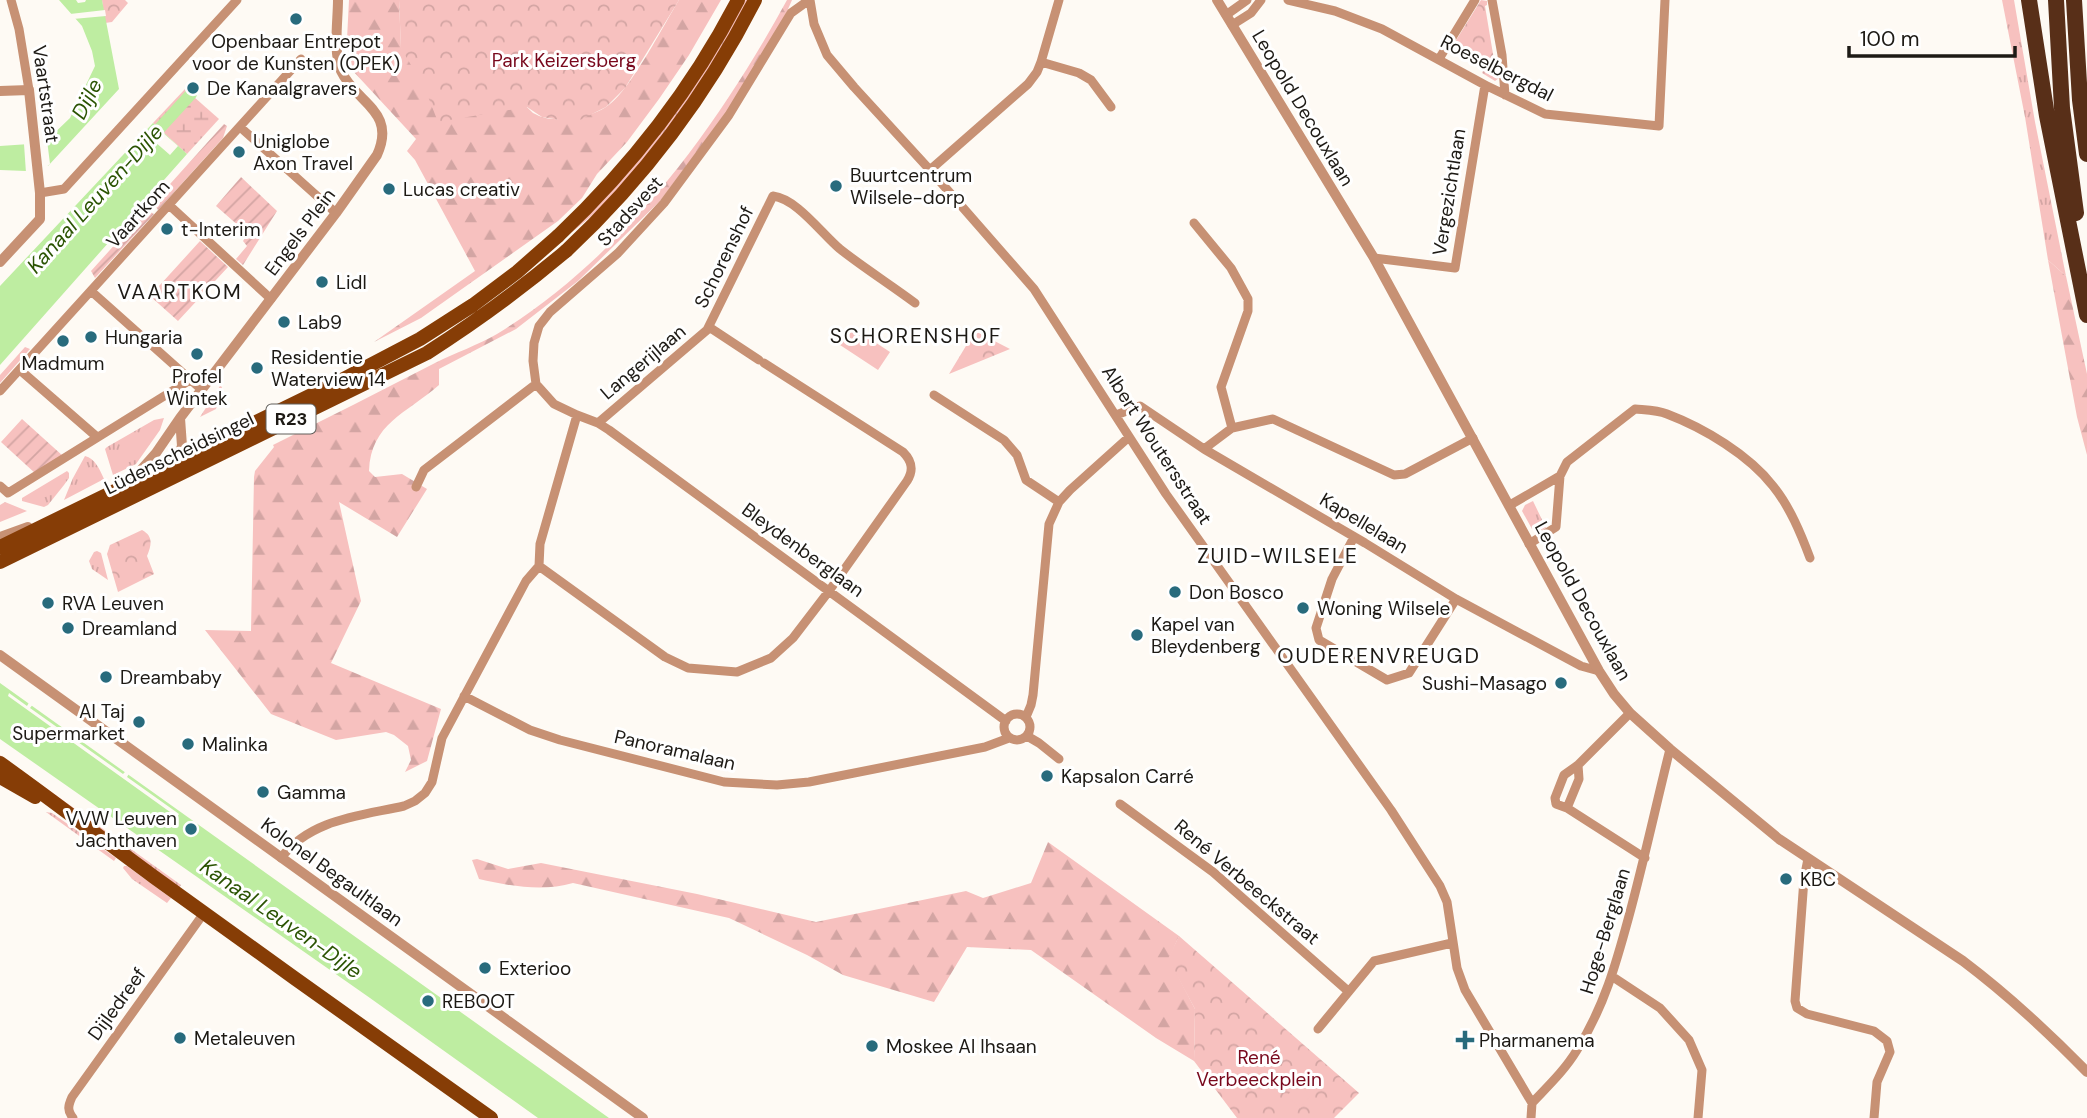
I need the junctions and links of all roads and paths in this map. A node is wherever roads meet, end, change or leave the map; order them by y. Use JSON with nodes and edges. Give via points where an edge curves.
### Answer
{"nodes":[{"id":1,"x":11,"y":0,"type":"edge"},
{"id":2,"x":237,"y":0,"type":"edge"},
{"id":3,"x":338,"y":0,"type":"edge"},
{"id":4,"x":738,"y":0,"type":"edge"},
{"id":5,"x":755,"y":0,"type":"edge"},
{"id":6,"x":809,"y":0,"type":"edge"},
{"id":7,"x":1059,"y":0,"type":"edge"},
{"id":8,"x":1217,"y":0,"type":"edge"},
{"id":9,"x":1247,"y":0,"type":"edge"},
{"id":10,"x":1261,"y":0,"type":"edge"},
{"id":11,"x":1287,"y":0,"type":"edge"},
{"id":12,"x":1475,"y":0,"type":"edge"},
{"id":13,"x":1492,"y":0,"type":"edge"},
{"id":14,"x":1665,"y":0,"type":"edge"},
{"id":15,"x":2029,"y":0,"type":"edge"},
{"id":16,"x":2056,"y":0,"type":"edge"},
{"id":17,"x":2074,"y":0,"type":"edge"},
{"id":18,"x":791,"y":13,"type":"joint"},
{"id":19,"x":1226,"y":15,"type":"junction"},
{"id":20,"x":1232,"y":25,"type":"junction"},
{"id":21,"x":1439,"y":58,"type":"junction"},
{"id":22,"x":301,"y":59,"type":"dead end"},
{"id":23,"x":1041,"y":62,"type":"junction"},
{"id":24,"x":1485,"y":85,"type":"junction"},
{"id":25,"x":29,"y":90,"type":"junction"},
{"id":26,"x":0,"y":91,"type":"edge"},
{"id":27,"x":1505,"y":95,"type":"junction"},
{"id":28,"x":1111,"y":107,"type":"dead end"},
{"id":29,"x":240,"y":127,"type":"junction"},
{"id":30,"x":2087,"y":154,"type":"edge"},
{"id":31,"x":930,"y":170,"type":"junction"},
{"id":32,"x":40,"y":193,"type":"junction"},
{"id":33,"x":169,"y":205,"type":"junction"},
{"id":34,"x":336,"y":213,"type":"junction"},
{"id":35,"x":1194,"y":223,"type":"dead end"},
{"id":36,"x":1374,"y":258,"type":"junction"},
{"id":37,"x":0,"y":262,"type":"edge"},
{"id":38,"x":2087,"y":273,"type":"edge"},
{"id":39,"x":91,"y":291,"type":"junction"},
{"id":40,"x":271,"y":299,"type":"junction"},
{"id":41,"x":915,"y":303,"type":"dead end"},
{"id":42,"x":2087,"y":315,"type":"edge"},
{"id":43,"x":709,"y":327,"type":"junction"},
{"id":44,"x":20,"y":370,"type":"junction"},
{"id":45,"x":190,"y":380,"type":"junction"},
{"id":46,"x":536,"y":384,"type":"junction"},
{"id":47,"x":202,"y":390,"type":"junction"},
{"id":48,"x":0,"y":391,"type":"edge"},
{"id":49,"x":934,"y":395,"type":"dead end"},
{"id":50,"x":577,"y":415,"type":"junction"},
{"id":51,"x":1116,"y":415,"type":"junction"},
{"id":52,"x":180,"y":418,"type":"junction"},
{"id":53,"x":598,"y":423,"type":"junction"},
{"id":54,"x":1231,"y":428,"type":"junction"},
{"id":55,"x":97,"y":437,"type":"junction"},
{"id":56,"x":1129,"y":437,"type":"junction"},
{"id":57,"x":1473,"y":438,"type":"junction"},
{"id":58,"x":1204,"y":449,"type":"junction"},
{"id":59,"x":1559,"y":477,"type":"junction"},
{"id":60,"x":126,"y":483,"type":"junction"},
{"id":61,"x":0,"y":486,"type":"edge"},
{"id":62,"x":416,"y":487,"type":"dead end"},
{"id":63,"x":1059,"y":502,"type":"junction"},
{"id":64,"x":135,"y":503,"type":"junction"},
{"id":65,"x":1510,"y":505,"type":"junction"},
{"id":66,"x":62,"y":513,"type":"junction"},
{"id":67,"x":73,"y":531,"type":"junction"},
{"id":68,"x":0,"y":537,"type":"edge"},
{"id":69,"x":1354,"y":537,"type":"junction"},
{"id":70,"x":1529,"y":544,"type":"junction"},
{"id":71,"x":0,"y":547,"type":"edge"},
{"id":72,"x":1810,"y":558,"type":"dead end"},
{"id":73,"x":0,"y":563,"type":"edge"},
{"id":74,"x":539,"y":566,"type":"junction"},
{"id":75,"x":829,"y":591,"type":"junction"},
{"id":76,"x":1457,"y":599,"type":"junction"},
{"id":77,"x":0,"y":655,"type":"edge"},
{"id":78,"x":1599,"y":671,"type":"junction"},
{"id":79,"x":464,"y":696,"type":"junction"},
{"id":80,"x":1630,"y":713,"type":"junction"},
{"id":81,"x":1026,"y":717,"type":"junction"},
{"id":82,"x":1006,"y":721,"type":"junction"},
{"id":83,"x":1027,"y":736,"type":"junction"},
{"id":84,"x":1009,"y":738,"type":"junction"},
{"id":85,"x":1670,"y":749,"type":"junction"},
{"id":86,"x":1059,"y":759,"type":"dead end"},
{"id":87,"x":0,"y":763,"type":"edge"},
{"id":88,"x":1578,"y":765,"type":"junction"},
{"id":89,"x":0,"y":777,"type":"edge"},
{"id":90,"x":1120,"y":804,"type":"dead end"},
{"id":91,"x":1567,"y":808,"type":"junction"},
{"id":92,"x":73,"y":818,"type":"junction"},
{"id":93,"x":281,"y":858,"type":"junction"},
{"id":94,"x":1645,"y":858,"type":"junction"},
{"id":95,"x":1808,"y":859,"type":"junction"},
{"id":96,"x":204,"y":913,"type":"junction"},
{"id":97,"x":1452,"y":943,"type":"junction"},
{"id":98,"x":1613,"y":977,"type":"junction"},
{"id":99,"x":1348,"y":992,"type":"junction"},
{"id":100,"x":1318,"y":1029,"type":"dead end"},
{"id":101,"x":2087,"y":1072,"type":"edge"},
{"id":102,"x":1532,"y":1103,"type":"junction"},
{"id":103,"x":74,"y":1118,"type":"edge"},
{"id":104,"x":491,"y":1118,"type":"edge"},
{"id":105,"x":643,"y":1118,"type":"edge"},
{"id":106,"x":1531,"y":1118,"type":"edge"},
{"id":107,"x":1698,"y":1118,"type":"edge"},
{"id":108,"x":1874,"y":1118,"type":"edge"}],
"edges":[{"from":1,"to":25,"type":"street","name":"Vaartstraat"},
{"from":2,"to":32,"type":"street","via":[[64,189]]},
{"from":3,"to":34,"type":"street","name":"Engels Plein","via":[[338,62],[345,78],[375,111],[382,127],[382,145]]},
{"from":4,"to":71,"type":"main road","name":"Lüdenscheidsingel","number":"R23","bridge":true,"via":[[705,59],[645,144],[587,208],[517,272],[420,339]]},
{"from":5,"to":73,"type":"main road","name":"Lüdenscheidsingel","number":"R23","bridge":true,"via":[[718,66],[658,153],[566,251],[481,319],[427,352]]},
{"from":6,"to":18,"type":"street","name":"Albert Woutersstraat"},
{"from":6,"to":31,"type":"street","name":"Albert Woutersstraat","via":[[827,55]]},
{"from":7,"to":23,"type":"street"},
{"from":8,"to":19,"type":"street","name":"Leopold Decouxlaan"},
{"from":9,"to":19,"type":"street"},
{"from":10,"to":20,"type":"street"},
{"from":11,"to":21,"type":"street","name":"Roeselbergdal","via":[[1335,11]]},
{"from":12,"to":21,"type":"street"},
{"from":13,"to":27,"type":"street"},
{"from":14,"to":27,"type":"street","name":"Roeselbergdal","via":[[1659,126],[1545,114]]},
{"from":15,"to":42,"type":"highway"},
{"from":16,"to":38,"type":"highway","via":[[2062,108]]},
{"from":17,"to":30,"type":"highway"},
{"from":18,"to":46,"type":"street","name":"Stadsvest","via":[[729,115],[664,203],[539,326],[533,361]]},
{"from":19,"to":20,"type":"street","name":"Leopold Decouxlaan"},
{"from":20,"to":36,"type":"street","name":"Leopold Decouxlaan"},
{"from":21,"to":24,"type":"street","name":"Roeselbergdal"},
{"from":22,"to":29,"type":"street","name":"Vaartkom"},
{"from":23,"to":28,"type":"street","via":[[1086,76]]},
{"from":23,"to":31,"type":"street","via":[[1028,84]]},
{"from":24,"to":27,"type":"street","name":"Roeselbergdal"},
{"from":24,"to":36,"type":"street","name":"Vergezichtlaan","via":[[1455,268]]},
{"from":25,"to":26,"type":"street"},
{"from":25,"to":32,"type":"street","name":"Vaartstraat"},
{"from":29,"to":33,"type":"street","name":"Vaartkom"},
{"from":29,"to":34,"type":"street"},
{"from":31,"to":51,"type":"street","name":"Albert Woutersstraat","via":[[1034,289]]},
{"from":32,"to":37,"type":"street","name":"Vaartstraat","via":[[40,219]]},
{"from":33,"to":39,"type":"street","name":"Vaartkom"},
{"from":33,"to":40,"type":"street"},
{"from":34,"to":40,"type":"street","name":"Engels Plein"},
{"from":35,"to":54,"type":"street","via":[[1231,268],[1248,299],[1222,387]]},
{"from":36,"to":57,"type":"street","name":"Leopold Decouxlaan"},
{"from":39,"to":44,"type":"street","name":"Vaartkom"},
{"from":39,"to":45,"type":"street"},
{"from":40,"to":47,"type":"street","name":"Engels Plein"},
{"from":41,"to":43,"type":"street","name":"Schorenshof","via":[[841,250],[794,205],[772,196]]},
{"from":43,"to":53,"type":"street","name":"Langerijlaan"},
{"from":43,"to":75,"type":"street","name":"Schorenshof","via":[[903,452],[911,465],[907,481]]},
{"from":44,"to":48,"type":"street","name":"Vaartkom"},
{"from":44,"to":55,"type":"street"},
{"from":45,"to":47,"type":"street"},
{"from":45,"to":55,"type":"street"},
{"from":46,"to":50,"type":"street","via":[[554,404]]},
{"from":46,"to":62,"type":"street","via":[[424,470]]},
{"from":47,"to":52,"type":"street","name":"Engels Plein"},
{"from":49,"to":63,"type":"street","via":[[1004,440],[1017,455],[1026,480]]},
{"from":50,"to":53,"type":"street","name":"Bleydenberglaan"},
{"from":50,"to":74,"type":"street","via":[[540,544]]},
{"from":51,"to":56,"type":"street","name":"Albert Woutersstraat"},
{"from":51,"to":58,"type":"street","name":"Kapellelaan","via":[[1140,406]]},
{"from":52,"to":60,"type":"street","name":"Engels Plein","via":[[156,453]]},
{"from":52,"to":64,"type":"street","via":[[181,446],[172,472],[154,492]]},
{"from":53,"to":75,"type":"street","name":"Bleydenberglaan"},
{"from":54,"to":57,"type":"street","via":[[1273,419],[1394,475],[1405,474]]},
{"from":54,"to":58,"type":"street"},
{"from":55,"to":61,"type":"street","via":[[8,493]]},
{"from":56,"to":63,"type":"street"},
{"from":56,"to":97,"type":"street","name":"Albert Woutersstraat","via":[[1391,810],[1444,894]]},
{"from":57,"to":65,"type":"street","name":"Leopold Decouxlaan"},
{"from":58,"to":69,"type":"street","name":"Kapellelaan"},
{"from":59,"to":65,"type":"street"},
{"from":59,"to":70,"type":"street","via":[[1556,527]]},
{"from":59,"to":72,"type":"street","via":[[1567,462],[1635,409],[1665,413],[1734,450],[1755,467],[1774,487]]},
{"from":60,"to":64,"type":"street","via":[[134,489]]},
{"from":60,"to":66,"type":"street","name":"Engels Plein"},
{"from":63,"to":81,"type":"street","via":[[1049,524],[1033,695]]},
{"from":64,"to":67,"type":"street"},
{"from":65,"to":70,"type":"street","name":"Leopold Decouxlaan"},
{"from":66,"to":67,"type":"street","via":[[69,516]]},
{"from":66,"to":68,"type":"street","name":"Engels Plein"},
{"from":67,"to":73,"type":"street"},
{"from":69,"to":76,"type":"street","name":"Kapellelaan"},
{"from":69,"to":76,"type":"street","via":[[1332,579],[1316,628],[1319,640],[1387,680],[1398,677],[1409,673]]},
{"from":70,"to":78,"type":"street","name":"Leopold Decouxlaan"},
{"from":74,"to":75,"type":"street","via":[[665,657],[688,668],[714,671],[737,672],[771,658],[793,638]]},
{"from":74,"to":79,"type":"street","via":[[526,581]]},
{"from":75,"to":82,"type":"street","name":"Bleydenberglaan"},
{"from":76,"to":78,"type":"street","name":"Kapellelaan","via":[[1581,666]]},
{"from":77,"to":93,"type":"street","name":"Kolonel Begaultlaan"},
{"from":78,"to":80,"type":"street","name":"Leopold Decouxlaan"},
{"from":79,"to":84,"type":"street","name":"Panoramalaan","via":[[530,730],[561,740],[734,783],[809,782],[985,747]]},
{"from":79,"to":93,"type":"street","via":[[442,738],[425,793],[404,806],[309,831]]},
{"from":80,"to":85,"type":"street","name":"Leopold Decouxlaan"},
{"from":80,"to":88,"type":"street"},
{"from":81,"to":82,"type":"street","via":[[1017,714]]},
{"from":81,"to":83,"type":"street","via":[[1030,724]]},
{"from":82,"to":84,"type":"street","via":[[1004,730]]},
{"from":83,"to":84,"type":"street","via":[[1016,741]]},
{"from":83,"to":86,"type":"street"},
{"from":85,"to":94,"type":"street","name":"Hoge-Berglaan"},
{"from":85,"to":95,"type":"street","name":"Leopold Decouxlaan"},
{"from":87,"to":92,"type":"main road"},
{"from":88,"to":91,"type":"street","via":[[1579,779]]},
{"from":88,"to":91,"type":"street","via":[[1564,775],[1555,799]]},
{"from":89,"to":92,"type":"main road"},
{"from":90,"to":99,"type":"street","name":"René Verbeeckstraat","via":[[1213,872]]},
{"from":91,"to":94,"type":"street"},
{"from":92,"to":96,"type":"main road"},
{"from":93,"to":105,"type":"street","name":"Kolonel Begaultlaan"},
{"from":94,"to":98,"type":"street","name":"Hoge-Berglaan"},
{"from":95,"to":101,"type":"street","name":"Leopold Decouxlaan","via":[[1987,979]]},
{"from":95,"to":108,"type":"street","via":[[1795,1001],[1807,1014],[1874,1031],[1886,1041],[1890,1052],[1877,1082]]},
{"from":96,"to":103,"type":"street","name":"Dijledreef","via":[[72,1097],[68,1107]]},
{"from":96,"to":104,"type":"main road"},
{"from":97,"to":99,"type":"street","via":[[1374,961]]},
{"from":97,"to":102,"type":"street","name":"Albert Woutersstraat","via":[[1465,990]]},
{"from":98,"to":102,"type":"street","name":"Hoge-Berglaan","via":[[1576,1052]]},
{"from":98,"to":107,"type":"street","via":[[1660,1008],[1689,1040],[1702,1070]]},
{"from":99,"to":100,"type":"street"},
{"from":102,"to":106,"type":"street"}]}
